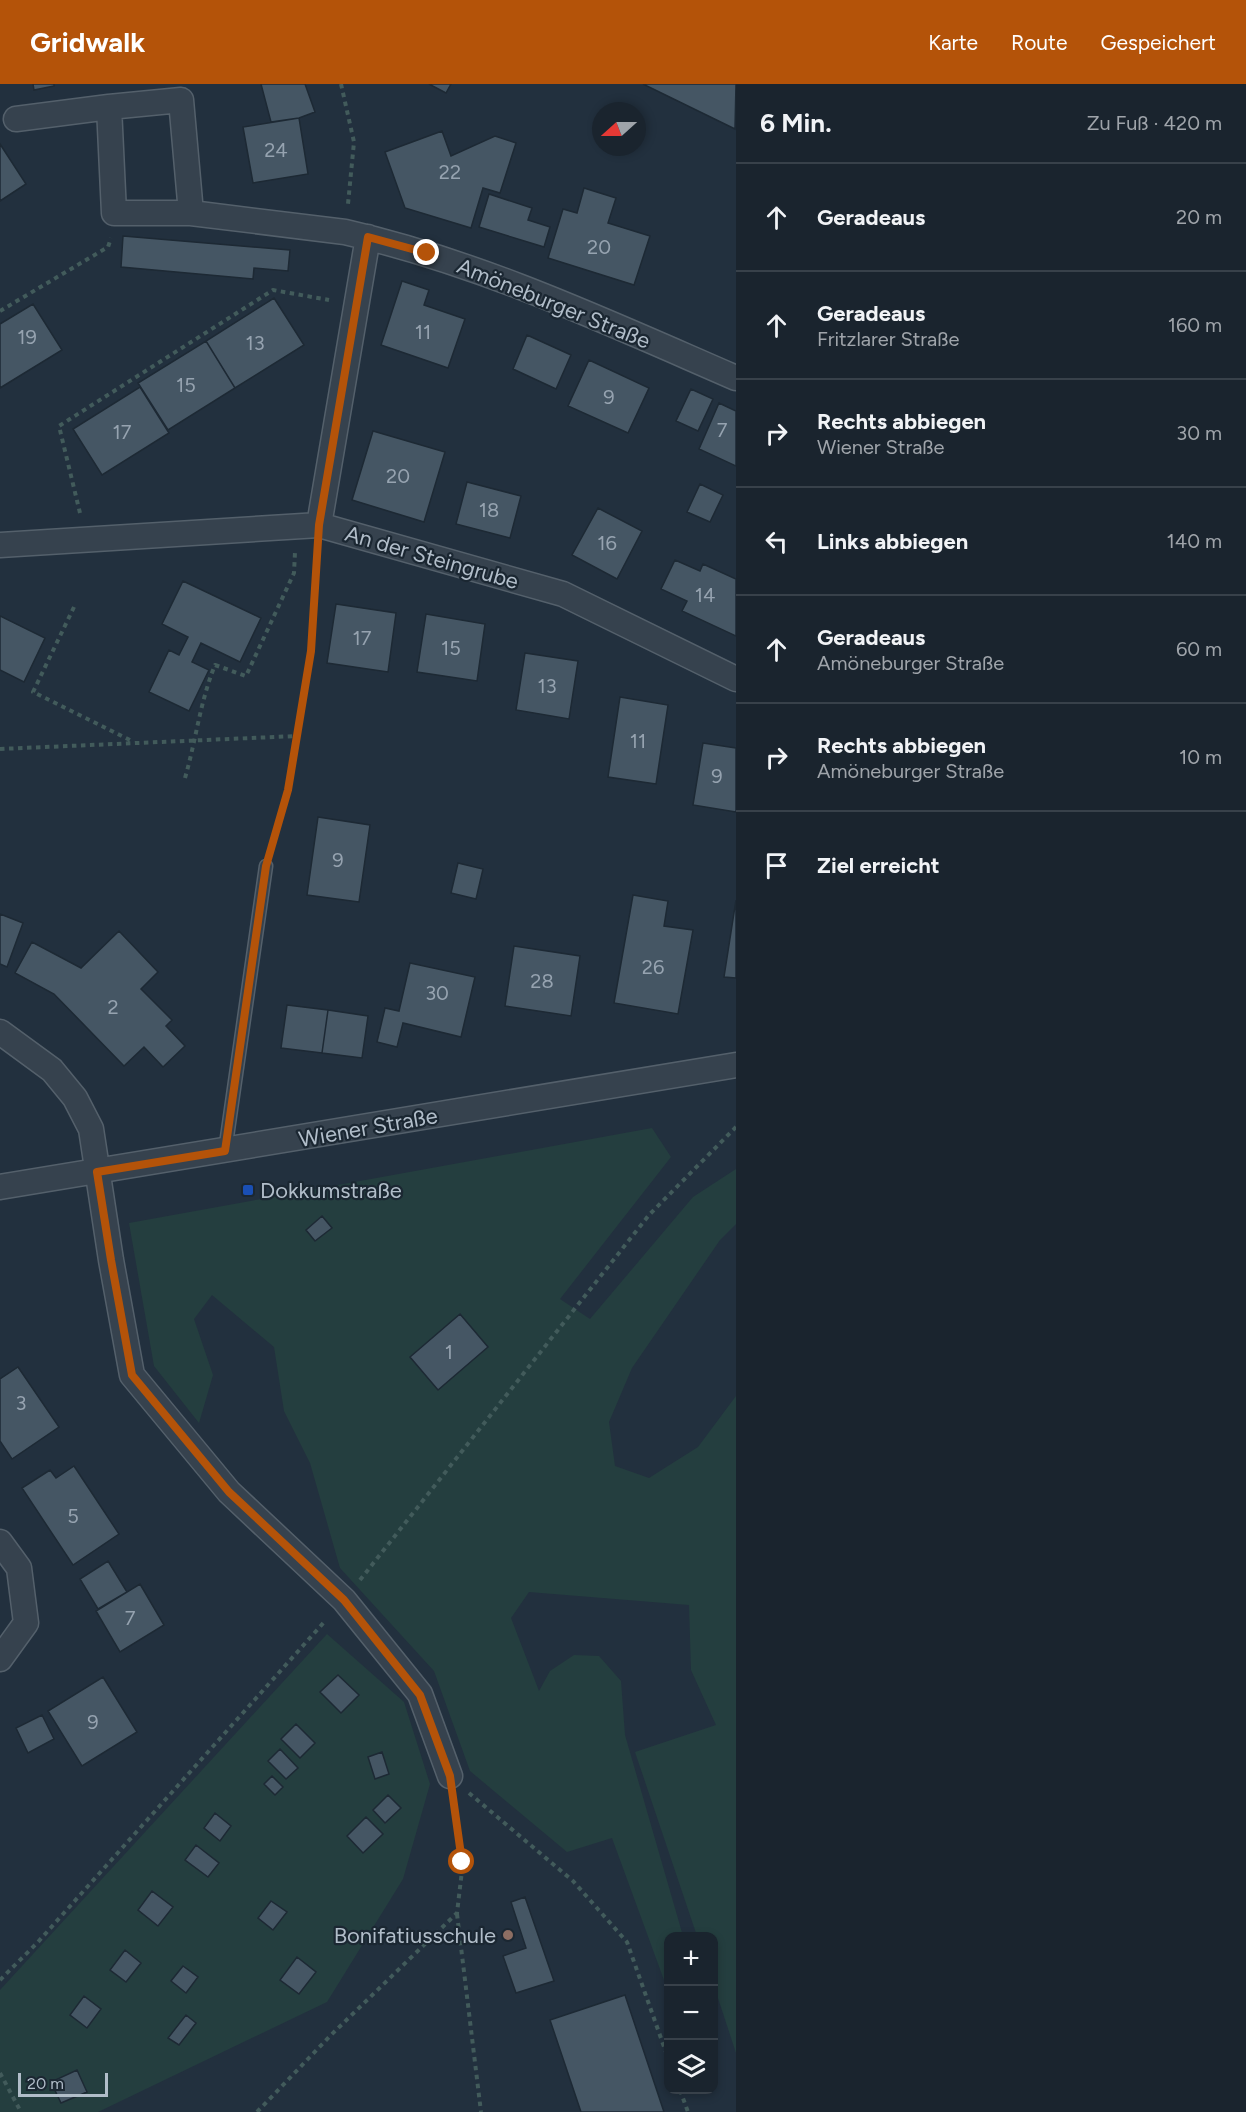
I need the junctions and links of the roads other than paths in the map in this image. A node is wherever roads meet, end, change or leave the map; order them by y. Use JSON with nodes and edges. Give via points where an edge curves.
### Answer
{"nodes":[{"id":1,"x":109,"y":107,"type":"junction"},
{"id":2,"x":16,"y":119,"type":"dead end"},
{"id":3,"x":191,"y":213,"type":"junction"},
{"id":4,"x":368,"y":237,"type":"junction"},
{"id":5,"x":736,"y":378,"type":"edge"},
{"id":6,"x":308,"y":526,"type":"junction"},
{"id":7,"x":0,"y":545,"type":"edge"},
{"id":8,"x":736,"y":679,"type":"edge"},
{"id":9,"x":266,"y":866,"type":"road end"},
{"id":10,"x":0,"y":1032,"type":"edge"},
{"id":11,"x":736,"y":1065,"type":"edge"},
{"id":12,"x":225,"y":1151,"type":"junction"},
{"id":13,"x":97,"y":1172,"type":"junction"},
{"id":14,"x":0,"y":1187,"type":"edge"},
{"id":15,"x":0,"y":1542,"type":"edge"},
{"id":16,"x":0,"y":1659,"type":"edge"},
{"id":17,"x":450,"y":1776,"type":"road end"}],
"edges":[{"from":1,"to":2,"type":"street"},
{"from":1,"to":3,"type":"street","name":"Amöneburger Straße","via":[[114,213]]},
{"from":1,"to":3,"type":"street","via":[[181,100]]},
{"from":3,"to":4,"type":"street","name":"Amöneburger Straße"},
{"from":4,"to":5,"type":"street","name":"Amöneburger Straße","via":[[427,253],[575,308]]},
{"from":4,"to":6,"type":"street","via":[[357,305]]},
{"from":6,"to":7,"type":"street","name":"An der Steingrube"},
{"from":6,"to":8,"type":"street","name":"An der Steingrube","via":[[564,594]]},
{"from":9,"to":12,"type":"lane"},
{"from":10,"to":13,"type":"street","via":[[52,1070],[75,1098],[91,1129]]},
{"from":11,"to":12,"type":"street","name":"Wiener Straße"},
{"from":12,"to":13,"type":"street","name":"Wiener Straße"},
{"from":13,"to":14,"type":"street","name":"Wiener Straße"},
{"from":13,"to":17,"type":"street","via":[[132,1375],[229,1492],[344,1600],[420,1695]]},
{"from":15,"to":16,"type":"street","via":[[19,1568],[26,1623]]}]}
